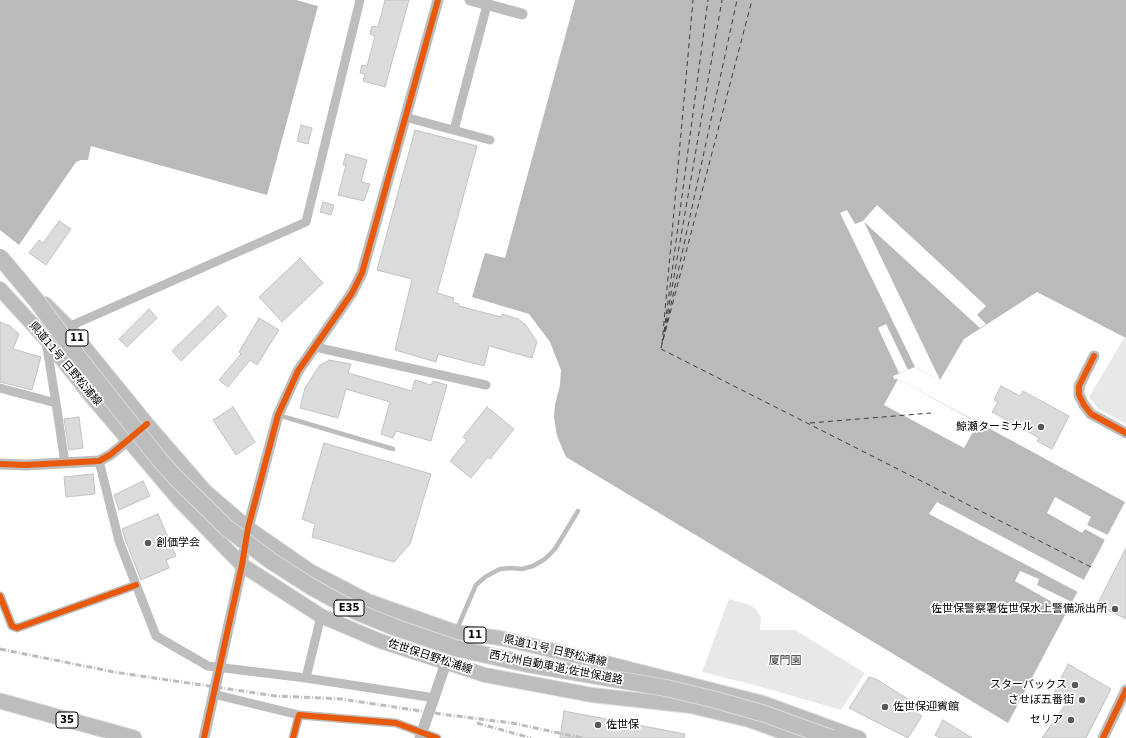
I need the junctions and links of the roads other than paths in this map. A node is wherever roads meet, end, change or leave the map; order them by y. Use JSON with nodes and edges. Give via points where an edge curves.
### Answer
{"nodes":[{"id":1,"x":360,"y":0,"type":"edge"},
{"id":2,"x":438,"y":0,"type":"edge"},
{"id":3,"x":470,"y":0,"type":"edge"},
{"id":4,"x":487,"y":4,"type":"junction"},
{"id":5,"x":522,"y":14,"type":"dead end"},
{"id":6,"x":405,"y":117,"type":"junction"},
{"id":7,"x":454,"y":130,"type":"junction"},
{"id":8,"x":490,"y":140,"type":"dead end"},
{"id":9,"x":0,"y":259,"type":"edge"},
{"id":10,"x":0,"y":289,"type":"edge"},
{"id":11,"x":68,"y":327,"type":"junction"},
{"id":12,"x":45,"y":338,"type":"junction"},
{"id":13,"x":315,"y":347,"type":"junction"},
{"id":14,"x":1094,"y":356,"type":"dead end"},
{"id":15,"x":486,"y":385,"type":"dead end"},
{"id":16,"x":0,"y":388,"type":"edge"},
{"id":17,"x":56,"y":403,"type":"junction"},
{"id":18,"x":278,"y":415,"type":"junction"},
{"id":19,"x":147,"y":424,"type":"junction"},
{"id":20,"x":1126,"y":433,"type":"edge"},
{"id":21,"x":129,"y":440,"type":"junction"},
{"id":22,"x":392,"y":449,"type":"dead end"},
{"id":23,"x":99,"y":461,"type":"junction"},
{"id":24,"x":64,"y":463,"type":"junction"},
{"id":25,"x":0,"y":464,"type":"edge"},
{"id":26,"x":578,"y":511,"type":"dead end"},
{"id":27,"x":248,"y":528,"type":"junction"},
{"id":28,"x":242,"y":565,"type":"junction"},
{"id":29,"x":136,"y":585,"type":"junction"},
{"id":30,"x":0,"y":596,"type":"edge"},
{"id":31,"x":321,"y":616,"type":"junction"},
{"id":32,"x":456,"y":632,"type":"junction"},
{"id":33,"x":446,"y":663,"type":"junction"},
{"id":34,"x":219,"y":668,"type":"junction"},
{"id":35,"x":306,"y":678,"type":"junction"},
{"id":36,"x":1126,"y":690,"type":"edge"},
{"id":37,"x":213,"y":694,"type":"junction"},
{"id":38,"x":435,"y":698,"type":"junction"},
{"id":39,"x":0,"y":701,"type":"edge"},
{"id":40,"x":299,"y":715,"type":"junction"},
{"id":41,"x":421,"y":736,"type":"edge"},
{"id":42,"x":134,"y":738,"type":"edge"},
{"id":43,"x":204,"y":738,"type":"edge"},
{"id":44,"x":293,"y":738,"type":"edge"},
{"id":45,"x":437,"y":738,"type":"edge"},
{"id":46,"x":799,"y":738,"type":"edge"},
{"id":47,"x":831,"y":738,"type":"edge"},
{"id":48,"x":859,"y":738,"type":"edge"},
{"id":49,"x":1103,"y":738,"type":"edge"}],
"edges":[{"from":1,"to":11,"type":"street","via":[[306,222]]},
{"from":2,"to":6,"type":"street"},
{"from":3,"to":4,"type":"street"},
{"from":4,"to":5,"type":"street"},
{"from":4,"to":7,"type":"street"},
{"from":6,"to":7,"type":"street"},
{"from":6,"to":13,"type":"street","via":[[362,273],[352,293]]},
{"from":7,"to":8,"type":"street"},
{"from":9,"to":11,"type":"main road","name":"県道11号 日野松浦線","number":"11"},
{"from":9,"to":47,"type":"highway","name":"西九州自動車道;佐世保道路","number":"E35","bridge":true,"via":[[36,300],[79,358],[176,478],[227,528],[310,586],[363,614],[455,648],[527,664],[666,688],[766,714]]},
{"from":10,"to":12,"type":"main road","name":"県道11号 日野松浦線","number":"11"},
{"from":11,"to":19,"type":"main road","name":"県道11号 日野松浦線","number":"11"},
{"from":12,"to":17,"type":"street"},
{"from":12,"to":21,"type":"main road","name":"県道11号 日野松浦線","number":"11"},
{"from":13,"to":15,"type":"street"},
{"from":13,"to":18,"type":"street","via":[[298,371]]},
{"from":14,"to":20,"type":"street","via":[[1079,386],[1079,394],[1091,414]]},
{"from":16,"to":17,"type":"street"},
{"from":17,"to":24,"type":"street"},
{"from":18,"to":22,"type":"lane"},
{"from":18,"to":27,"type":"street"},
{"from":19,"to":21,"type":"street"},
{"from":19,"to":27,"type":"main road","name":"県道11号 日野松浦線","number":"11","via":[[205,491]]},
{"from":21,"to":23,"type":"street"},
{"from":21,"to":28,"type":"main road","name":"佐世保日野松浦線","number":"11","via":[[180,501]]},
{"from":23,"to":24,"type":"street"},
{"from":23,"to":29,"type":"street","via":[[119,541]]},
{"from":24,"to":25,"type":"street"},
{"from":26,"to":32,"type":"lane","via":[[555,549],[545,559],[522,569],[500,569],[476,585]]},
{"from":27,"to":28,"type":"street"},
{"from":27,"to":32,"type":"main road","name":"県道11号 日野松浦線","number":"11","via":[[310,571],[368,601]]},
{"from":28,"to":31,"type":"main road","name":"佐世保日野松浦線","number":"11"},
{"from":28,"to":34,"type":"street"},
{"from":29,"to":30,"type":"street","via":[[17,628],[12,626]]},
{"from":29,"to":34,"type":"street","via":[[156,636],[208,666]]},
{"from":31,"to":33,"type":"main road","name":"佐世保日野松浦線","number":"11","via":[[380,641]]},
{"from":31,"to":35,"type":"street"},
{"from":32,"to":48,"type":"main road","name":"県道11号 日野松浦線","number":"11","via":[[500,638],[748,700]]},
{"from":33,"to":38,"type":"street"},
{"from":33,"to":46,"type":"main road","name":"佐世保日野松浦線","number":"11","via":[[485,675],[592,695],[691,706],[749,720]]},
{"from":34,"to":35,"type":"street"},
{"from":34,"to":37,"type":"street"},
{"from":35,"to":38,"type":"street"},
{"from":36,"to":49,"type":"street"},
{"from":37,"to":40,"type":"street"},
{"from":37,"to":43,"type":"street"},
{"from":38,"to":41,"type":"street"},
{"from":39,"to":42,"type":"highway","number":"35"},
{"from":40,"to":41,"type":"street","via":[[396,723]]},
{"from":40,"to":44,"type":"street"},
{"from":41,"to":45,"type":"street"}]}
